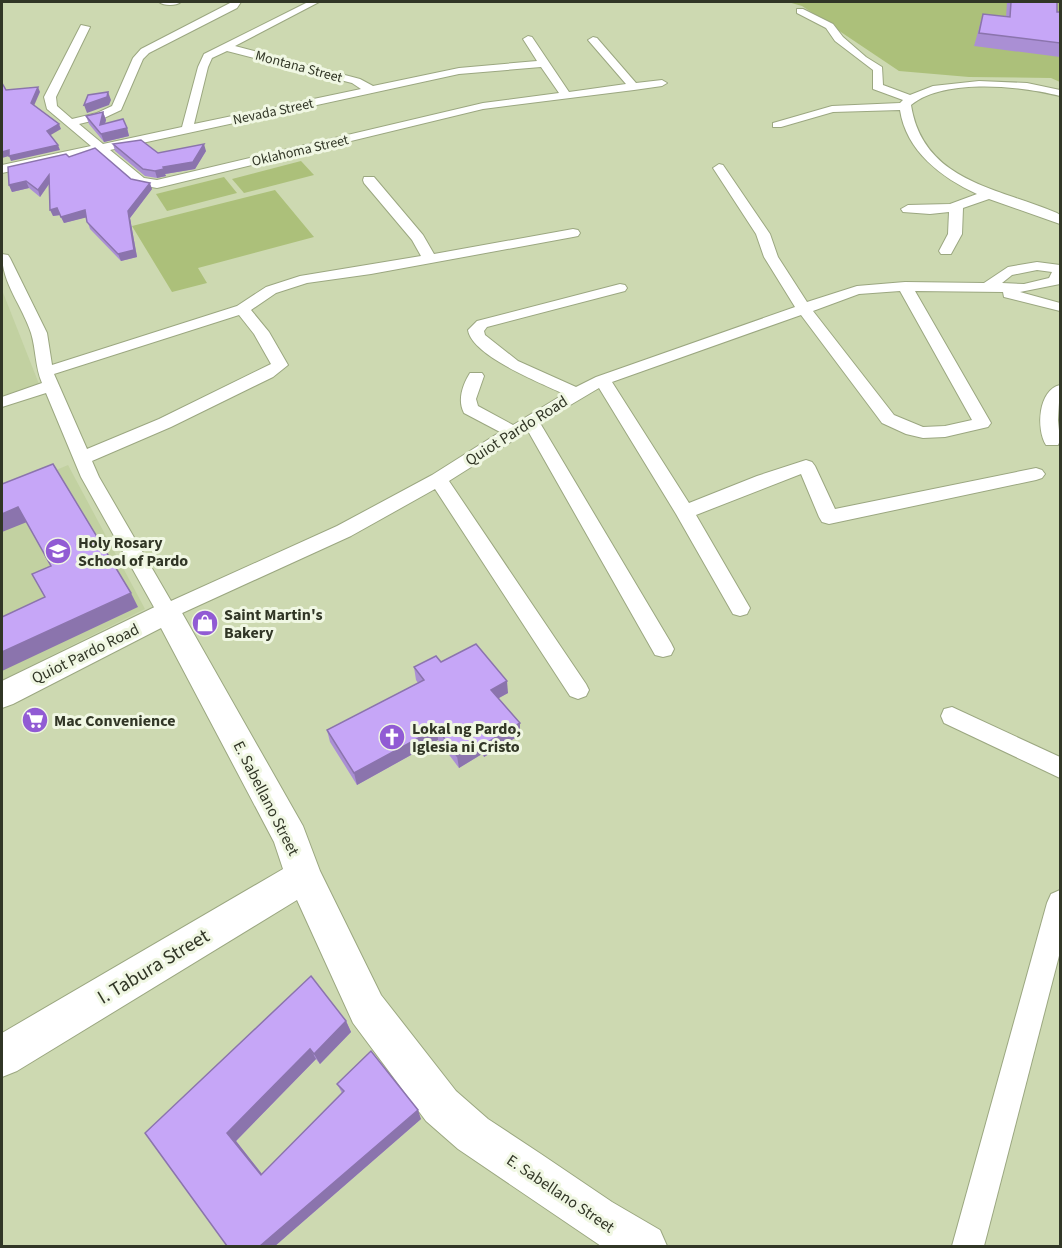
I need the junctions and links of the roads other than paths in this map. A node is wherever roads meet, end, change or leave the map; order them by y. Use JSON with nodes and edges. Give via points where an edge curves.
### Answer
{"nodes":[{"id":1,"x":164,"y":2,"type":"edge"},
{"id":2,"x":177,"y":2,"type":"edge"},
{"id":3,"x":236,"y":2,"type":"edge"},
{"id":4,"x":314,"y":2,"type":"edge"},
{"id":5,"x":800,"y":11,"type":"dead end"},
{"id":6,"x":86,"y":27,"type":"dead end"},
{"id":7,"x":528,"y":39,"type":"dead end"},
{"id":8,"x":593,"y":40,"type":"dead end"},
{"id":9,"x":225,"y":47,"type":"junction"},
{"id":10,"x":546,"y":63,"type":"junction"},
{"id":11,"x":662,"y":83,"type":"dead end"},
{"id":12,"x":634,"y":87,"type":"junction"},
{"id":13,"x":371,"y":90,"type":"junction"},
{"id":14,"x":1060,"y":93,"type":"edge"},
{"id":15,"x":566,"y":95,"type":"junction"},
{"id":16,"x":907,"y":102,"type":"junction"},
{"id":17,"x":72,"y":122,"type":"junction"},
{"id":18,"x":777,"y":125,"type":"dead end"},
{"id":19,"x":187,"y":129,"type":"junction"},
{"id":20,"x":102,"y":148,"type":"junction"},
{"id":21,"x":718,"y":168,"type":"dead end"},
{"id":22,"x":2,"y":169,"type":"edge"},
{"id":23,"x":369,"y":180,"type":"dead end"},
{"id":24,"x":989,"y":194,"type":"junction"},
{"id":25,"x":908,"y":208,"type":"dead end"},
{"id":26,"x":956,"y":208,"type":"junction"},
{"id":27,"x":1060,"y":220,"type":"edge"},
{"id":28,"x":573,"y":233,"type":"dead end"},
{"id":29,"x":946,"y":251,"type":"dead end"},
{"id":30,"x":3,"y":258,"type":"edge"},
{"id":31,"x":430,"y":259,"type":"junction"},
{"id":32,"x":1060,"y":269,"type":"edge"},
{"id":33,"x":905,"y":286,"type":"junction"},
{"id":34,"x":986,"y":286,"type":"junction"},
{"id":35,"x":620,"y":288,"type":"dead end"},
{"id":36,"x":1060,"y":307,"type":"edge"},
{"id":37,"x":242,"y":309,"type":"junction"},
{"id":38,"x":804,"y":309,"type":"junction"},
{"id":39,"x":476,"y":376,"type":"dead end"},
{"id":40,"x":47,"y":379,"type":"junction"},
{"id":41,"x":602,"y":380,"type":"junction"},
{"id":42,"x":1060,"y":390,"type":"edge"},
{"id":43,"x":576,"y":393,"type":"junction"},
{"id":44,"x":2,"y":402,"type":"edge"},
{"id":45,"x":531,"y":422,"type":"junction"},
{"id":46,"x":514,"y":433,"type":"junction"},
{"id":47,"x":1052,"y":441,"type":"dead end"},
{"id":48,"x":82,"y":458,"type":"junction"},
{"id":49,"x":1036,"y":474,"type":"dead end"},
{"id":50,"x":438,"y":479,"type":"junction"},
{"id":51,"x":684,"y":512,"type":"junction"},
{"id":52,"x":740,"y":608,"type":"dead end"},
{"id":53,"x":167,"y":612,"type":"junction"},
{"id":54,"x":663,"y":649,"type":"dead end"},
{"id":55,"x":579,"y":690,"type":"dead end"},
{"id":56,"x":2,"y":695,"type":"edge"},
{"id":57,"x":952,"y":716,"type":"dead end"},
{"id":58,"x":1060,"y":768,"type":"edge"},
{"id":59,"x":304,"y":876,"type":"junction"},
{"id":60,"x":1060,"y":903,"type":"edge"},
{"id":61,"x":2,"y":1056,"type":"edge"},
{"id":62,"x":644,"y":1246,"type":"edge"},
{"id":63,"x":968,"y":1246,"type":"edge"}],
"edges":[{"from":1,"to":2,"type":"street"},
{"from":3,"to":17,"type":"street","via":[[145,51],[138,58],[117,108]]},
{"from":4,"to":9,"type":"street"},
{"from":5,"to":16,"type":"street","via":[[830,26],[878,69],[877,87]]},
{"from":6,"to":17,"type":"street","name":"Oklahoma Street","via":[[50,97],[51,107]]},
{"from":7,"to":10,"type":"street"},
{"from":8,"to":12,"type":"street"},
{"from":9,"to":13,"type":"street","name":"Montana Street","via":[[356,81]]},
{"from":9,"to":19,"type":"street","via":[[208,56]]},
{"from":10,"to":13,"type":"street","name":"Nevada Street","via":[[459,71]]},
{"from":10,"to":15,"type":"street"},
{"from":11,"to":12,"type":"street","name":"Oklahoma Street"},
{"from":12,"to":15,"type":"street","name":"Oklahoma Street"},
{"from":13,"to":19,"type":"street","name":"Nevada Street"},
{"from":14,"to":16,"type":"street","via":[[978,84],[938,88]]},
{"from":15,"to":20,"type":"street","name":"Oklahoma Street","via":[[483,106],[157,184],[140,181]]},
{"from":16,"to":18,"type":"street","via":[[845,107]]},
{"from":16,"to":24,"type":"street","via":[[910,131],[923,149],[943,169]]},
{"from":17,"to":20,"type":"street","name":"Oklahoma Street"},
{"from":19,"to":20,"type":"street","name":"Nevada Street"},
{"from":20,"to":22,"type":"street","name":"Nevada Street"},
{"from":21,"to":38,"type":"street","via":[[763,234],[771,256]]},
{"from":23,"to":31,"type":"street","via":[[418,238]]},
{"from":24,"to":26,"type":"street"},
{"from":24,"to":27,"type":"street"},
{"from":25,"to":26,"type":"street"},
{"from":26,"to":29,"type":"street","via":[[955,234]]},
{"from":28,"to":31,"type":"street"},
{"from":30,"to":40,"type":"street","name":"E. Sabellano Street","via":[[39,333]]},
{"from":31,"to":37,"type":"street","via":[[305,279],[272,290]]},
{"from":32,"to":34,"type":"street","via":[[1055,281],[1024,288]]},
{"from":33,"to":34,"type":"street","name":"Quiot Pardo Road"},
{"from":33,"to":38,"type":"street","name":"Quiot Pardo Road","via":[[857,290]]},
{"from":33,"to":38,"type":"street","via":[[982,423],[926,434],[904,429],[888,419]]},
{"from":34,"to":36,"type":"street"},
{"from":35,"to":43,"type":"street","via":[[482,324],[476,330],[477,337],[512,364]]},
{"from":37,"to":40,"type":"street"},
{"from":37,"to":48,"type":"street","via":[[280,365],[185,413]]},
{"from":38,"to":41,"type":"street","name":"Quiot Pardo Road"},
{"from":39,"to":46,"type":"street","via":[[467,404],[470,409]]},
{"from":40,"to":44,"type":"street"},
{"from":40,"to":48,"type":"street","name":"E. Sabellano Street"},
{"from":41,"to":43,"type":"street","name":"Quiot Pardo Road"},
{"from":41,"to":51,"type":"street"},
{"from":42,"to":47,"type":"street","via":[[1051,400],[1048,421]]},
{"from":43,"to":45,"type":"street","name":"Quiot Pardo Road"},
{"from":45,"to":46,"type":"street","name":"Quiot Pardo Road"},
{"from":45,"to":54,"type":"street"},
{"from":46,"to":50,"type":"street","name":"Quiot Pardo Road"},
{"from":48,"to":53,"type":"street","name":"E. Sabellano Street"},
{"from":49,"to":51,"type":"street","via":[[829,517],[806,466]]},
{"from":50,"to":53,"type":"street","name":"Quiot Pardo Road","via":[[344,531]]},
{"from":50,"to":55,"type":"street"},
{"from":51,"to":52,"type":"street"},
{"from":53,"to":56,"type":"street","name":"Quiot Pardo Road"},
{"from":53,"to":59,"type":"street","name":"E. Sabellano Street","via":[[290,837]]},
{"from":57,"to":58,"type":"street"},
{"from":59,"to":61,"type":"street","name":"I. Tabura Street"},
{"from":59,"to":62,"type":"street","name":"E. Sabellano Street","via":[[367,1009],[441,1106],[525,1170]]},
{"from":60,"to":63,"type":"street"}]}
